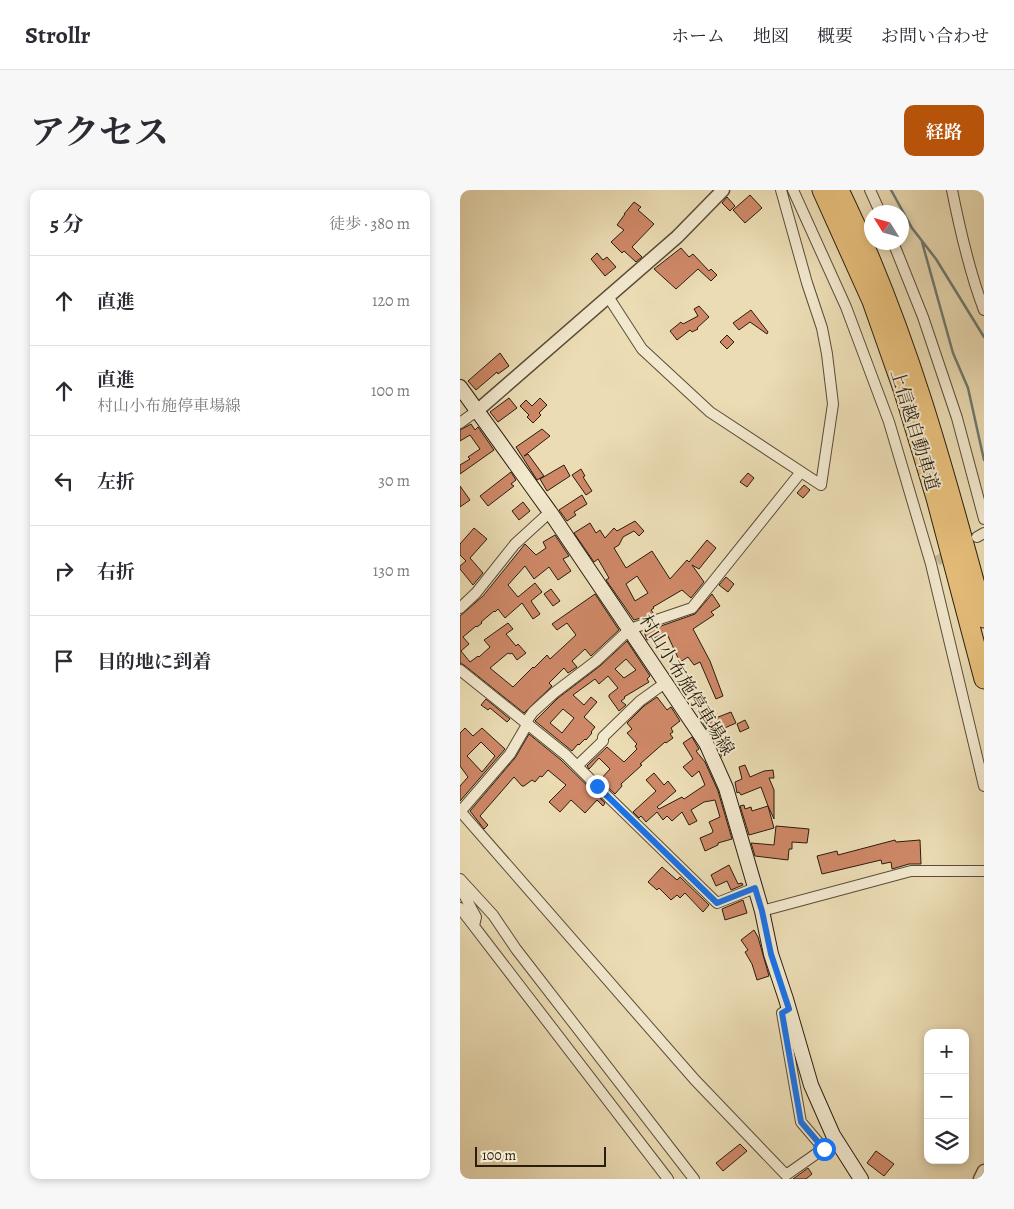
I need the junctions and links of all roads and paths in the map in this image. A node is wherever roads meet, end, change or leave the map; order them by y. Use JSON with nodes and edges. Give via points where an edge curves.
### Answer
{"nodes":[{"id":1,"x":723,"y":190,"type":"edge"},
{"id":2,"x":782,"y":190,"type":"edge"},
{"id":3,"x":793,"y":190,"type":"edge"},
{"id":4,"x":822,"y":190,"type":"edge"},
{"id":5,"x":839,"y":190,"type":"edge"},
{"id":6,"x":870,"y":190,"type":"edge"},
{"id":7,"x":952,"y":190,"type":"edge"},
{"id":8,"x":877,"y":205,"type":"edge"},
{"id":9,"x":896,"y":250,"type":"edge"},
{"id":10,"x":609,"y":298,"type":"junction"},
{"id":11,"x":984,"y":310,"type":"edge"},
{"id":12,"x":460,"y":386,"type":"edge"},
{"id":13,"x":478,"y":410,"type":"junction"},
{"id":14,"x":460,"y":423,"type":"edge"},
{"id":15,"x":801,"y":472,"type":"junction"},
{"id":16,"x":550,"y":512,"type":"junction"},
{"id":17,"x":984,"y":519,"type":"edge"},
{"id":18,"x":460,"y":608,"type":"edge"},
{"id":19,"x":984,"y":618,"type":"edge"},
{"id":20,"x":630,"y":629,"type":"junction"},
{"id":21,"x":460,"y":670,"type":"edge"},
{"id":22,"x":984,"y":679,"type":"edge"},
{"id":23,"x":665,"y":683,"type":"junction"},
{"id":24,"x":527,"y":722,"type":"junction"},
{"id":25,"x":578,"y":766,"type":"junction"},
{"id":26,"x":984,"y":786,"type":"edge"},
{"id":27,"x":460,"y":812,"type":"edge"},
{"id":28,"x":984,"y":871,"type":"edge"},
{"id":29,"x":460,"y":879,"type":"edge"},
{"id":30,"x":460,"y":887,"type":"edge"},
{"id":31,"x":755,"y":888,"type":"junction"},
{"id":32,"x":460,"y":908,"type":"edge"},
{"id":33,"x":762,"y":911,"type":"junction"},
{"id":34,"x":474,"y":926,"type":"junction"},
{"id":35,"x":789,"y":1009,"type":"junction"},
{"id":36,"x":836,"y":1140,"type":"junction"},
{"id":37,"x":824,"y":1149,"type":"junction"},
{"id":38,"x":984,"y":1171,"type":"edge"},
{"id":39,"x":668,"y":1179,"type":"edge"},
{"id":40,"x":694,"y":1179,"type":"edge"},
{"id":41,"x":861,"y":1179,"type":"edge"},
{"id":42,"x":980,"y":1179,"type":"edge"}],
"edges":[{"from":1,"to":10,"type":"street"},
{"from":2,"to":15,"type":"street","via":[[822,328],[833,404],[821,485]]},
{"from":3,"to":26,"type":"street","via":[[871,372],[934,562]]},
{"from":4,"to":22,"type":"highway","name":"上信越自動車道","via":[[872,301],[906,398]]},
{"from":5,"to":19,"type":"highway","name":"上信越自動車道","via":[[885,294],[916,382],[951,493]]},
{"from":6,"to":8,"type":"street"},
{"from":7,"to":11,"type":"street","via":[[975,288]]},
{"from":9,"to":17,"type":"street","via":[[957,418]]},
{"from":10,"to":13,"type":"street"},
{"from":10,"to":15,"type":"street","via":[[642,349],[710,412]]},
{"from":12,"to":13,"type":"main road","name":"村山小布施停車場線"},
{"from":13,"to":14,"type":"street"},
{"from":13,"to":16,"type":"main road","name":"村山小布施停車場線"},
{"from":15,"to":20,"type":"street","via":[[692,608]]},
{"from":16,"to":18,"type":"street","via":[[515,544]]},
{"from":16,"to":20,"type":"main road","name":"村山小布施停車場線"},
{"from":20,"to":23,"type":"main road","name":"村山小布施停車場線"},
{"from":20,"to":24,"type":"street","via":[[596,661],[554,693]]},
{"from":21,"to":24,"type":"street"},
{"from":23,"to":25,"type":"street","via":[[640,701]]},
{"from":23,"to":31,"type":"main road","name":"村山小布施停車場線","via":[[717,765]]},
{"from":24,"to":25,"type":"street"},
{"from":24,"to":27,"type":"street","via":[[510,754]]},
{"from":25,"to":31,"type":"street","via":[[717,903]]},
{"from":27,"to":37,"type":"street","via":[[695,1080],[786,1176]]},
{"from":28,"to":33,"type":"street","via":[[911,871]]},
{"from":29,"to":40,"type":"street","via":[[493,915]]},
{"from":30,"to":34,"type":"street","via":[[476,917]]},
{"from":31,"to":33,"type":"main road","name":"村山小布施停車場線"},
{"from":32,"to":34,"type":"street"},
{"from":33,"to":35,"type":"main road","name":"村山小布施停車場線","via":[[771,954]]},
{"from":34,"to":39,"type":"street"},
{"from":35,"to":36,"type":"main road","name":"村山小布施停車場線","via":[[811,1085]]},
{"from":35,"to":37,"type":"street","via":[[782,1013],[801,1122]]},
{"from":36,"to":37,"type":"street"},
{"from":36,"to":41,"type":"main road","name":"村山小布施停車場線"},
{"from":38,"to":42,"type":"street"}]}
